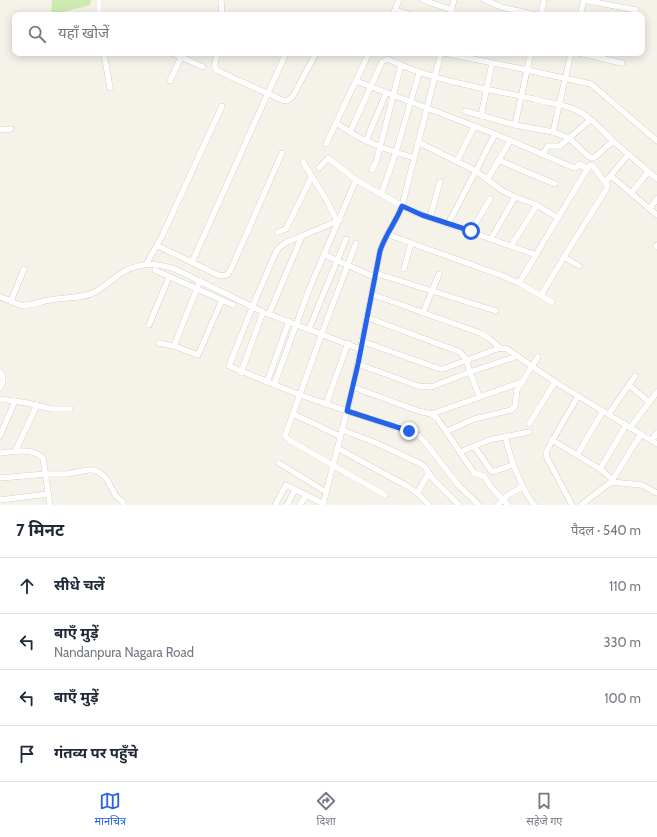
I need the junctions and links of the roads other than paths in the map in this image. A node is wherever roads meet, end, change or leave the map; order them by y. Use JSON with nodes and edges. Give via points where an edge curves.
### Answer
{"nodes":[{"id":1,"x":99,"y":0,"type":"edge"},
{"id":2,"x":221,"y":0,"type":"edge"},
{"id":3,"x":399,"y":0,"type":"edge"},
{"id":4,"x":422,"y":0,"type":"edge"},
{"id":5,"x":454,"y":0,"type":"edge"},
{"id":6,"x":486,"y":0,"type":"edge"},
{"id":7,"x":544,"y":0,"type":"edge"},
{"id":8,"x":584,"y":0,"type":"edge"},
{"id":9,"x":636,"y":10,"type":"dead end"},
{"id":10,"x":98,"y":12,"type":"edge"},
{"id":11,"x":222,"y":12,"type":"edge"},
{"id":12,"x":394,"y":12,"type":"edge"},
{"id":13,"x":451,"y":12,"type":"edge"},
{"id":14,"x":522,"y":12,"type":"edge"},
{"id":15,"x":542,"y":12,"type":"edge"},
{"id":16,"x":581,"y":12,"type":"edge"},
{"id":17,"x":105,"y":56,"type":"edge"},
{"id":18,"x":182,"y":56,"type":"edge"},
{"id":19,"x":184,"y":56,"type":"edge"},
{"id":20,"x":216,"y":56,"type":"edge"},
{"id":21,"x":285,"y":56,"type":"edge"},
{"id":22,"x":314,"y":56,"type":"edge"},
{"id":23,"x":368,"y":56,"type":"edge"},
{"id":24,"x":440,"y":56,"type":"edge"},
{"id":25,"x":458,"y":56,"type":"edge"},
{"id":26,"x":530,"y":56,"type":"edge"},
{"id":27,"x":570,"y":56,"type":"edge"},
{"id":28,"x":593,"y":56,"type":"edge"},
{"id":29,"x":622,"y":62,"type":"dead end"},
{"id":30,"x":492,"y":63,"type":"junction"},
{"id":31,"x":401,"y":65,"type":"junction"},
{"id":32,"x":203,"y":67,"type":"dead end"},
{"id":33,"x":527,"y":70,"type":"junction"},
{"id":34,"x":419,"y":73,"type":"junction"},
{"id":35,"x":434,"y":78,"type":"junction"},
{"id":36,"x":566,"y":78,"type":"junction"},
{"id":37,"x":170,"y":81,"type":"dead end"},
{"id":38,"x":356,"y":81,"type":"junction"},
{"id":39,"x":371,"y":87,"type":"junction"},
{"id":40,"x":110,"y":88,"type":"dead end"},
{"id":41,"x":487,"y":89,"type":"junction"},
{"id":42,"x":268,"y":93,"type":"junction"},
{"id":43,"x":386,"y":93,"type":"junction"},
{"id":44,"x":394,"y":96,"type":"junction"},
{"id":45,"x":522,"y":96,"type":"junction"},
{"id":46,"x":411,"y":102,"type":"junction"},
{"id":47,"x":559,"y":105,"type":"junction"},
{"id":48,"x":222,"y":106,"type":"dead end"},
{"id":49,"x":427,"y":109,"type":"junction"},
{"id":50,"x":465,"y":111,"type":"dead end"},
{"id":51,"x":481,"y":116,"type":"junction"},
{"id":52,"x":590,"y":120,"type":"junction"},
{"id":53,"x":336,"y":123,"type":"junction"},
{"id":54,"x":515,"y":125,"type":"junction"},
{"id":55,"x":474,"y":127,"type":"junction"},
{"id":56,"x":11,"y":129,"type":"dead end"},
{"id":57,"x":0,"y":130,"type":"edge"},
{"id":58,"x":350,"y":132,"type":"junction"},
{"id":59,"x":553,"y":132,"type":"junction"},
{"id":60,"x":495,"y":134,"type":"junction"},
{"id":61,"x":569,"y":138,"type":"junction"},
{"id":62,"x":366,"y":141,"type":"junction"},
{"id":63,"x":510,"y":141,"type":"junction"},
{"id":64,"x":613,"y":141,"type":"junction"},
{"id":65,"x":657,"y":141,"type":"edge"},
{"id":66,"x":418,"y":142,"type":"junction"},
{"id":67,"x":326,"y":144,"type":"dead end"},
{"id":68,"x":380,"y":146,"type":"junction"},
{"id":69,"x":396,"y":152,"type":"junction"},
{"id":70,"x":282,"y":153,"type":"dead end"},
{"id":71,"x":542,"y":155,"type":"junction"},
{"id":72,"x":628,"y":155,"type":"junction"},
{"id":73,"x":414,"y":158,"type":"junction"},
{"id":74,"x":498,"y":160,"type":"junction"},
{"id":75,"x":457,"y":161,"type":"junction"},
{"id":76,"x":303,"y":162,"type":"dead end"},
{"id":77,"x":319,"y":168,"type":"dead end"},
{"id":78,"x":588,"y":169,"type":"junction"},
{"id":79,"x":372,"y":170,"type":"dead end"},
{"id":80,"x":476,"y":171,"type":"junction"},
{"id":81,"x":648,"y":172,"type":"junction"},
{"id":82,"x":312,"y":176,"type":"junction"},
{"id":83,"x":611,"y":176,"type":"junction"},
{"id":84,"x":657,"y":179,"type":"edge"},
{"id":85,"x":356,"y":180,"type":"junction"},
{"id":86,"x":487,"y":180,"type":"junction"},
{"id":87,"x":606,"y":181,"type":"junction"},
{"id":88,"x":440,"y":182,"type":"dead end"},
{"id":89,"x":555,"y":184,"type":"dead end"},
{"id":90,"x":632,"y":192,"type":"junction"},
{"id":91,"x":381,"y":194,"type":"junction"},
{"id":92,"x":515,"y":197,"type":"junction"},
{"id":93,"x":490,"y":199,"type":"dead end"},
{"id":94,"x":657,"y":199,"type":"edge"},
{"id":95,"x":537,"y":205,"type":"junction"},
{"id":96,"x":402,"y":206,"type":"junction"},
{"id":97,"x":650,"y":208,"type":"junction"},
{"id":98,"x":657,"y":215,"type":"edge"},
{"id":99,"x":430,"y":217,"type":"junction"},
{"id":100,"x":558,"y":218,"type":"junction"},
{"id":101,"x":338,"y":220,"type":"junction"},
{"id":102,"x":448,"y":224,"type":"junction"},
{"id":103,"x":471,"y":231,"type":"junction"},
{"id":104,"x":278,"y":232,"type":"dead end"},
{"id":105,"x":387,"y":234,"type":"junction"},
{"id":106,"x":302,"y":236,"type":"junction"},
{"id":107,"x":346,"y":239,"type":"dead end"},
{"id":108,"x":491,"y":239,"type":"junction"},
{"id":109,"x":411,"y":243,"type":"junction"},
{"id":110,"x":356,"y":244,"type":"dead end"},
{"id":111,"x":158,"y":246,"type":"junction"},
{"id":112,"x":511,"y":246,"type":"junction"},
{"id":113,"x":324,"y":255,"type":"junction"},
{"id":114,"x":536,"y":255,"type":"junction"},
{"id":115,"x":564,"y":257,"type":"junction"},
{"id":116,"x":337,"y":261,"type":"junction"},
{"id":117,"x":192,"y":262,"type":"junction"},
{"id":118,"x":147,"y":263,"type":"junction"},
{"id":119,"x":347,"y":266,"type":"junction"},
{"id":120,"x":579,"y":266,"type":"dead end"},
{"id":121,"x":24,"y":269,"type":"dead end"},
{"id":122,"x":404,"y":269,"type":"dead end"},
{"id":123,"x":155,"y":270,"type":"dead end"},
{"id":124,"x":438,"y":274,"type":"dead end"},
{"id":125,"x":375,"y":275,"type":"junction"},
{"id":126,"x":169,"y":277,"type":"junction"},
{"id":127,"x":200,"y":281,"type":"junction"},
{"id":128,"x":520,"y":283,"type":"junction"},
{"id":129,"x":197,"y":289,"type":"junction"},
{"id":130,"x":431,"y":291,"type":"junction"},
{"id":131,"x":371,"y":294,"type":"junction"},
{"id":132,"x":541,"y":295,"type":"junction"},
{"id":133,"x":0,"y":298,"type":"edge"},
{"id":134,"x":222,"y":300,"type":"junction"},
{"id":135,"x":11,"y":301,"type":"junction"},
{"id":136,"x":552,"y":302,"type":"dead end"},
{"id":137,"x":233,"y":305,"type":"dead end"},
{"id":138,"x":252,"y":307,"type":"junction"},
{"id":139,"x":496,"y":311,"type":"dead end"},
{"id":140,"x":266,"y":313,"type":"junction"},
{"id":141,"x":423,"y":313,"type":"junction"},
{"id":142,"x":366,"y":317,"type":"junction"},
{"id":143,"x":288,"y":321,"type":"junction"},
{"id":144,"x":296,"y":324,"type":"junction"},
{"id":145,"x":149,"y":325,"type":"dead end"},
{"id":146,"x":310,"y":329,"type":"junction"},
{"id":147,"x":322,"y":333,"type":"junction"},
{"id":148,"x":362,"y":341,"type":"junction"},
{"id":149,"x":159,"y":343,"type":"dead end"},
{"id":150,"x":348,"y":343,"type":"junction"},
{"id":151,"x":174,"y":346,"type":"junction"},
{"id":152,"x":360,"y":348,"type":"junction"},
{"id":153,"x":500,"y":348,"type":"junction"},
{"id":154,"x":518,"y":356,"type":"junction"},
{"id":155,"x":538,"y":357,"type":"dead end"},
{"id":156,"x":466,"y":359,"type":"junction"},
{"id":157,"x":358,"y":364,"type":"junction"},
{"id":158,"x":532,"y":366,"type":"junction"},
{"id":159,"x":0,"y":372,"type":"edge"},
{"id":160,"x":241,"y":372,"type":"junction"},
{"id":161,"x":470,"y":372,"type":"junction"},
{"id":162,"x":635,"y":376,"type":"dead end"},
{"id":163,"x":267,"y":382,"type":"junction"},
{"id":164,"x":522,"y":382,"type":"junction"},
{"id":165,"x":555,"y":382,"type":"junction"},
{"id":166,"x":274,"y":385,"type":"junction"},
{"id":167,"x":629,"y":385,"type":"junction"},
{"id":168,"x":353,"y":387,"type":"junction"},
{"id":169,"x":0,"y":388,"type":"edge"},
{"id":170,"x":657,"y":392,"type":"edge"},
{"id":171,"x":300,"y":395,"type":"junction"},
{"id":172,"x":479,"y":396,"type":"junction"},
{"id":173,"x":578,"y":396,"type":"junction"},
{"id":174,"x":0,"y":399,"type":"edge"},
{"id":175,"x":15,"y":401,"type":"junction"},
{"id":176,"x":649,"y":402,"type":"junction"},
{"id":177,"x":326,"y":404,"type":"junction"},
{"id":178,"x":37,"y":406,"type":"junction"},
{"id":179,"x":70,"y":409,"type":"dead end"},
{"id":180,"x":347,"y":411,"type":"junction"},
{"id":181,"x":602,"y":411,"type":"junction"},
{"id":182,"x":293,"y":414,"type":"junction"},
{"id":183,"x":432,"y":414,"type":"junction"},
{"id":184,"x":609,"y":414,"type":"junction"},
{"id":185,"x":529,"y":424,"type":"dead end"},
{"id":186,"x":628,"y":426,"type":"junction"},
{"id":187,"x":342,"y":430,"type":"junction"},
{"id":188,"x":447,"y":432,"type":"junction"},
{"id":189,"x":529,"y":432,"type":"dead end"},
{"id":190,"x":657,"y":433,"type":"edge"},
{"id":191,"x":641,"y":434,"type":"junction"},
{"id":192,"x":0,"y":436,"type":"edge"},
{"id":193,"x":340,"y":436,"type":"junction"},
{"id":194,"x":505,"y":436,"type":"junction"},
{"id":195,"x":552,"y":440,"type":"junction"},
{"id":196,"x":651,"y":440,"type":"junction"},
{"id":197,"x":657,"y":444,"type":"edge"},
{"id":198,"x":474,"y":446,"type":"junction"},
{"id":199,"x":337,"y":448,"type":"junction"},
{"id":200,"x":15,"y":452,"type":"junction"},
{"id":201,"x":460,"y":452,"type":"junction"},
{"id":202,"x":0,"y":453,"type":"edge"},
{"id":203,"x":576,"y":454,"type":"junction"},
{"id":204,"x":279,"y":463,"type":"dead end"},
{"id":205,"x":513,"y":465,"type":"junction"},
{"id":206,"x":333,"y":466,"type":"junction"},
{"id":207,"x":600,"y":469,"type":"junction"},
{"id":208,"x":429,"y":473,"type":"junction"},
{"id":209,"x":46,"y":474,"type":"junction"},
{"id":210,"x":0,"y":478,"type":"edge"},
{"id":211,"x":612,"y":481,"type":"junction"},
{"id":212,"x":522,"y":487,"type":"junction"},
{"id":213,"x":295,"y":490,"type":"junction"},
{"id":214,"x":326,"y":492,"type":"junction"},
{"id":215,"x":417,"y":493,"type":"junction"},
{"id":216,"x":657,"y":493,"type":"edge"},
{"id":217,"x":48,"y":494,"type":"junction"},
{"id":218,"x":306,"y":495,"type":"junction"},
{"id":219,"x":385,"y":495,"type":"dead end"},
{"id":220,"x":503,"y":499,"type":"junction"},
{"id":221,"x":0,"y":500,"type":"edge"},
{"id":222,"x":50,"y":505,"type":"edge"},
{"id":223,"x":123,"y":505,"type":"edge"},
{"id":224,"x":275,"y":505,"type":"edge"},
{"id":225,"x":287,"y":505,"type":"edge"},
{"id":226,"x":300,"y":505,"type":"edge"},
{"id":227,"x":324,"y":505,"type":"edge"},
{"id":228,"x":429,"y":505,"type":"edge"},
{"id":229,"x":459,"y":505,"type":"edge"},
{"id":230,"x":479,"y":505,"type":"edge"},
{"id":231,"x":498,"y":505,"type":"edge"},
{"id":232,"x":508,"y":505,"type":"edge"},
{"id":233,"x":534,"y":505,"type":"edge"},
{"id":234,"x":572,"y":505,"type":"edge"},
{"id":235,"x":581,"y":505,"type":"edge"}],
"edges":[{"from":1,"to":10,"type":"street"},
{"from":2,"to":11,"type":"street"},
{"from":3,"to":12,"type":"street"},
{"from":4,"to":13,"type":"street"},
{"from":5,"to":13,"type":"street"},
{"from":6,"to":14,"type":"street","via":[[500,7]]},
{"from":7,"to":15,"type":"street"},
{"from":8,"to":9,"type":"street"},
{"from":8,"to":16,"type":"street"},
{"from":17,"to":40,"type":"street"},
{"from":18,"to":37,"type":"street"},
{"from":19,"to":32,"type":"street"},
{"from":20,"to":42,"type":"street","via":[[215,68],[218,71]]},
{"from":21,"to":42,"type":"street"},
{"from":22,"to":42,"type":"street","via":[[290,99],[282,100]]},
{"from":23,"to":38,"type":"street"},
{"from":24,"to":35,"type":"street"},
{"from":25,"to":30,"type":"street"},
{"from":26,"to":33,"type":"street"},
{"from":27,"to":36,"type":"street"},
{"from":28,"to":29,"type":"street"},
{"from":30,"to":33,"type":"street"},
{"from":30,"to":41,"type":"street"},
{"from":31,"to":34,"type":"street"},
{"from":31,"to":39,"type":"street","via":[[384,60]]},
{"from":31,"to":44,"type":"street"},
{"from":33,"to":36,"type":"street"},
{"from":33,"to":45,"type":"street"},
{"from":34,"to":35,"type":"street"},
{"from":34,"to":46,"type":"street"},
{"from":35,"to":41,"type":"street"},
{"from":35,"to":49,"type":"street"},
{"from":36,"to":47,"type":"street"},
{"from":36,"to":65,"type":"street","via":[[590,84]]},
{"from":38,"to":39,"type":"street"},
{"from":38,"to":53,"type":"street"},
{"from":39,"to":43,"type":"street"},
{"from":39,"to":58,"type":"street"},
{"from":41,"to":45,"type":"street"},
{"from":41,"to":51,"type":"street"},
{"from":42,"to":117,"type":"street"},
{"from":43,"to":44,"type":"street"},
{"from":43,"to":62,"type":"street"},
{"from":44,"to":46,"type":"street"},
{"from":44,"to":68,"type":"street"},
{"from":45,"to":47,"type":"street"},
{"from":45,"to":54,"type":"street"},
{"from":46,"to":49,"type":"street"},
{"from":46,"to":69,"type":"street"},
{"from":47,"to":52,"type":"street","via":[[575,109]]},
{"from":47,"to":59,"type":"street"},
{"from":48,"to":111,"type":"street"},
{"from":49,"to":55,"type":"street"},
{"from":49,"to":66,"type":"street"},
{"from":50,"to":51,"type":"street"},
{"from":51,"to":54,"type":"street"},
{"from":52,"to":61,"type":"street"},
{"from":52,"to":64,"type":"street"},
{"from":53,"to":58,"type":"street"},
{"from":53,"to":67,"type":"street"},
{"from":54,"to":59,"type":"street"},
{"from":55,"to":60,"type":"street"},
{"from":55,"to":75,"type":"street"},
{"from":56,"to":57,"type":"street"},
{"from":58,"to":62,"type":"street"},
{"from":59,"to":61,"type":"street"},
{"from":60,"to":63,"type":"street"},
{"from":60,"to":80,"type":"street"},
{"from":61,"to":64,"type":"street","via":[[592,158]]},
{"from":61,"to":71,"type":"street","via":[[560,146],[548,146]]},
{"from":62,"to":68,"type":"street"},
{"from":63,"to":71,"type":"street"},
{"from":63,"to":74,"type":"street"},
{"from":64,"to":72,"type":"street"},
{"from":66,"to":73,"type":"street"},
{"from":66,"to":75,"type":"street"},
{"from":68,"to":69,"type":"street"},
{"from":68,"to":79,"type":"street"},
{"from":69,"to":73,"type":"street"},
{"from":69,"to":91,"type":"street"},
{"from":70,"to":117,"type":"street","via":[[229,273],[220,276]]},
{"from":71,"to":78,"type":"street","via":[[572,167],[576,168],[579,164]]},
{"from":72,"to":81,"type":"street"},
{"from":72,"to":83,"type":"street"},
{"from":73,"to":96,"type":"street"},
{"from":74,"to":86,"type":"street"},
{"from":74,"to":89,"type":"street"},
{"from":75,"to":80,"type":"street"},
{"from":76,"to":82,"type":"street"},
{"from":77,"to":85,"type":"street","via":[[326,158],[330,158]]},
{"from":78,"to":87,"type":"street","via":[[589,166],[593,166]]},
{"from":78,"to":100,"type":"street"},
{"from":80,"to":86,"type":"street"},
{"from":80,"to":102,"type":"street"},
{"from":81,"to":84,"type":"street"},
{"from":81,"to":90,"type":"street"},
{"from":82,"to":101,"type":"street"},
{"from":82,"to":104,"type":"street","via":[[286,229]]},
{"from":83,"to":87,"type":"street"},
{"from":83,"to":90,"type":"street"},
{"from":85,"to":91,"type":"street"},
{"from":85,"to":101,"type":"street"},
{"from":86,"to":92,"type":"street"},
{"from":87,"to":115,"type":"street","via":[[607,188]]},
{"from":88,"to":99,"type":"street"},
{"from":90,"to":97,"type":"street"},
{"from":91,"to":96,"type":"street"},
{"from":92,"to":95,"type":"street"},
{"from":92,"to":108,"type":"street"},
{"from":93,"to":103,"type":"street"},
{"from":94,"to":97,"type":"street"},
{"from":95,"to":100,"type":"street"},
{"from":95,"to":112,"type":"street"},
{"from":96,"to":99,"type":"street"},
{"from":96,"to":105,"type":"street"},
{"from":97,"to":98,"type":"street"},
{"from":99,"to":102,"type":"street"},
{"from":100,"to":114,"type":"street"},
{"from":101,"to":106,"type":"street"},
{"from":101,"to":113,"type":"street"},
{"from":102,"to":103,"type":"street"},
{"from":103,"to":108,"type":"street"},
{"from":105,"to":109,"type":"street"},
{"from":105,"to":125,"type":"street"},
{"from":106,"to":138,"type":"street","via":[[280,246]]},
{"from":106,"to":140,"type":"street"},
{"from":107,"to":116,"type":"street"},
{"from":108,"to":112,"type":"street"},
{"from":109,"to":122,"type":"street"},
{"from":109,"to":128,"type":"street"},
{"from":110,"to":119,"type":"street"},
{"from":111,"to":117,"type":"street"},
{"from":111,"to":118,"type":"street"},
{"from":112,"to":114,"type":"street"},
{"from":113,"to":116,"type":"street"},
{"from":113,"to":144,"type":"street"},
{"from":114,"to":128,"type":"street"},
{"from":115,"to":120,"type":"street"},
{"from":115,"to":132,"type":"street"},
{"from":116,"to":119,"type":"street"},
{"from":116,"to":146,"type":"street"},
{"from":118,"to":127,"type":"street","via":[[162,264]]},
{"from":118,"to":135,"type":"street","via":[[128,269],[101,289],[87,295],[26,305]]},
{"from":119,"to":125,"type":"street"},
{"from":119,"to":147,"type":"street"},
{"from":121,"to":135,"type":"street"},
{"from":123,"to":126,"type":"street"},
{"from":124,"to":130,"type":"street"},
{"from":125,"to":130,"type":"street"},
{"from":125,"to":131,"type":"street"},
{"from":126,"to":129,"type":"street"},
{"from":126,"to":145,"type":"street"},
{"from":127,"to":129,"type":"street"},
{"from":127,"to":138,"type":"street"},
{"from":128,"to":132,"type":"street"},
{"from":129,"to":134,"type":"street"},
{"from":129,"to":151,"type":"street"},
{"from":130,"to":139,"type":"street"},
{"from":130,"to":141,"type":"street"},
{"from":131,"to":141,"type":"street"},
{"from":131,"to":142,"type":"street"},
{"from":132,"to":136,"type":"street"},
{"from":133,"to":135,"type":"street"},
{"from":134,"to":137,"type":"street"},
{"from":134,"to":151,"type":"street","via":[[198,355]]},
{"from":138,"to":140,"type":"street"},
{"from":138,"to":160,"type":"street","via":[[229,365],[230,368]]},
{"from":140,"to":143,"type":"street"},
{"from":140,"to":160,"type":"street"},
{"from":141,"to":153,"type":"street","via":[[480,333]]},
{"from":142,"to":148,"type":"street"},
{"from":142,"to":156,"type":"street","via":[[457,351]]},
{"from":143,"to":144,"type":"street"},
{"from":143,"to":163,"type":"street"},
{"from":144,"to":146,"type":"street"},
{"from":144,"to":166,"type":"street"},
{"from":146,"to":147,"type":"street"},
{"from":147,"to":150,"type":"street"},
{"from":147,"to":171,"type":"street"},
{"from":148,"to":152,"type":"street"},
{"from":148,"to":156,"type":"street","via":[[436,368],[443,369]]},
{"from":149,"to":151,"type":"street"},
{"from":150,"to":152,"type":"street"},
{"from":150,"to":177,"type":"street"},
{"from":152,"to":157,"type":"street"},
{"from":153,"to":154,"type":"street"},
{"from":153,"to":156,"type":"street"},
{"from":154,"to":158,"type":"street"},
{"from":154,"to":161,"type":"street"},
{"from":155,"to":158,"type":"street"},
{"from":156,"to":161,"type":"street"},
{"from":157,"to":161,"type":"street","via":[[425,388]]},
{"from":157,"to":168,"type":"street"},
{"from":158,"to":164,"type":"street"},
{"from":158,"to":165,"type":"street"},
{"from":159,"to":169,"type":"street","via":[[3,377]]},
{"from":160,"to":163,"type":"street"},
{"from":161,"to":172,"type":"street"},
{"from":162,"to":167,"type":"street"},
{"from":163,"to":166,"type":"street"},
{"from":164,"to":172,"type":"street"},
{"from":164,"to":188,"type":"street","via":[[517,390],[515,406],[511,410],[474,419]]},
{"from":165,"to":173,"type":"street"},
{"from":165,"to":185,"type":"street"},
{"from":166,"to":171,"type":"street"},
{"from":167,"to":176,"type":"street"},
{"from":167,"to":184,"type":"street"},
{"from":168,"to":180,"type":"street"},
{"from":168,"to":183,"type":"street"},
{"from":170,"to":176,"type":"street"},
{"from":171,"to":177,"type":"street"},
{"from":171,"to":182,"type":"street"},
{"from":172,"to":183,"type":"street"},
{"from":173,"to":181,"type":"street"},
{"from":173,"to":195,"type":"street"},
{"from":174,"to":175,"type":"street"},
{"from":175,"to":178,"type":"street"},
{"from":175,"to":192,"type":"street"},
{"from":176,"to":186,"type":"street"},
{"from":177,"to":180,"type":"street"},
{"from":178,"to":179,"type":"street"},
{"from":178,"to":200,"type":"street"},
{"from":180,"to":187,"type":"street"},
{"from":180,"to":230,"type":"street","via":[[418,435],[459,486]]},
{"from":181,"to":184,"type":"street"},
{"from":181,"to":203,"type":"street"},
{"from":182,"to":193,"type":"street"},
{"from":182,"to":206,"type":"street","via":[[285,434],[286,438]]},
{"from":183,"to":188,"type":"street"},
{"from":184,"to":186,"type":"street"},
{"from":186,"to":191,"type":"street"},
{"from":186,"to":207,"type":"street"},
{"from":187,"to":193,"type":"street"},
{"from":187,"to":208,"type":"street","via":[[419,463]]},
{"from":188,"to":201,"type":"street"},
{"from":189,"to":194,"type":"street"},
{"from":190,"to":196,"type":"street"},
{"from":191,"to":196,"type":"street"},
{"from":191,"to":211,"type":"street"},
{"from":193,"to":199,"type":"street"},
{"from":194,"to":198,"type":"street"},
{"from":194,"to":205,"type":"street"},
{"from":195,"to":203,"type":"street"},
{"from":195,"to":234,"type":"street","via":[[546,453],[547,458]]},
{"from":196,"to":197,"type":"street"},
{"from":198,"to":201,"type":"street"},
{"from":198,"to":205,"type":"street","via":[[492,472]]},
{"from":199,"to":206,"type":"street"},
{"from":199,"to":215,"type":"street"},
{"from":200,"to":202,"type":"street"},
{"from":200,"to":209,"type":"street","via":[[38,453],[43,458]]},
{"from":201,"to":220,"type":"street","via":[[474,473],[484,476]]},
{"from":203,"to":207,"type":"street"},
{"from":204,"to":214,"type":"street"},
{"from":205,"to":212,"type":"street"},
{"from":206,"to":214,"type":"street"},
{"from":206,"to":219,"type":"street"},
{"from":207,"to":211,"type":"street"},
{"from":208,"to":215,"type":"street"},
{"from":208,"to":229,"type":"street"},
{"from":209,"to":210,"type":"street"},
{"from":209,"to":217,"type":"street"},
{"from":209,"to":223,"type":"street","via":[[94,470],[106,478]]},
{"from":211,"to":216,"type":"street","via":[[642,485]]},
{"from":211,"to":235,"type":"street"},
{"from":212,"to":220,"type":"street"},
{"from":212,"to":233,"type":"street"},
{"from":213,"to":218,"type":"street"},
{"from":213,"to":224,"type":"street","via":[[286,485]]},
{"from":213,"to":225,"type":"street"},
{"from":214,"to":227,"type":"street"},
{"from":215,"to":228,"type":"street"},
{"from":217,"to":221,"type":"street"},
{"from":217,"to":222,"type":"street"},
{"from":218,"to":226,"type":"street"},
{"from":218,"to":227,"type":"street"},
{"from":220,"to":231,"type":"street"},
{"from":220,"to":232,"type":"street"}]}
